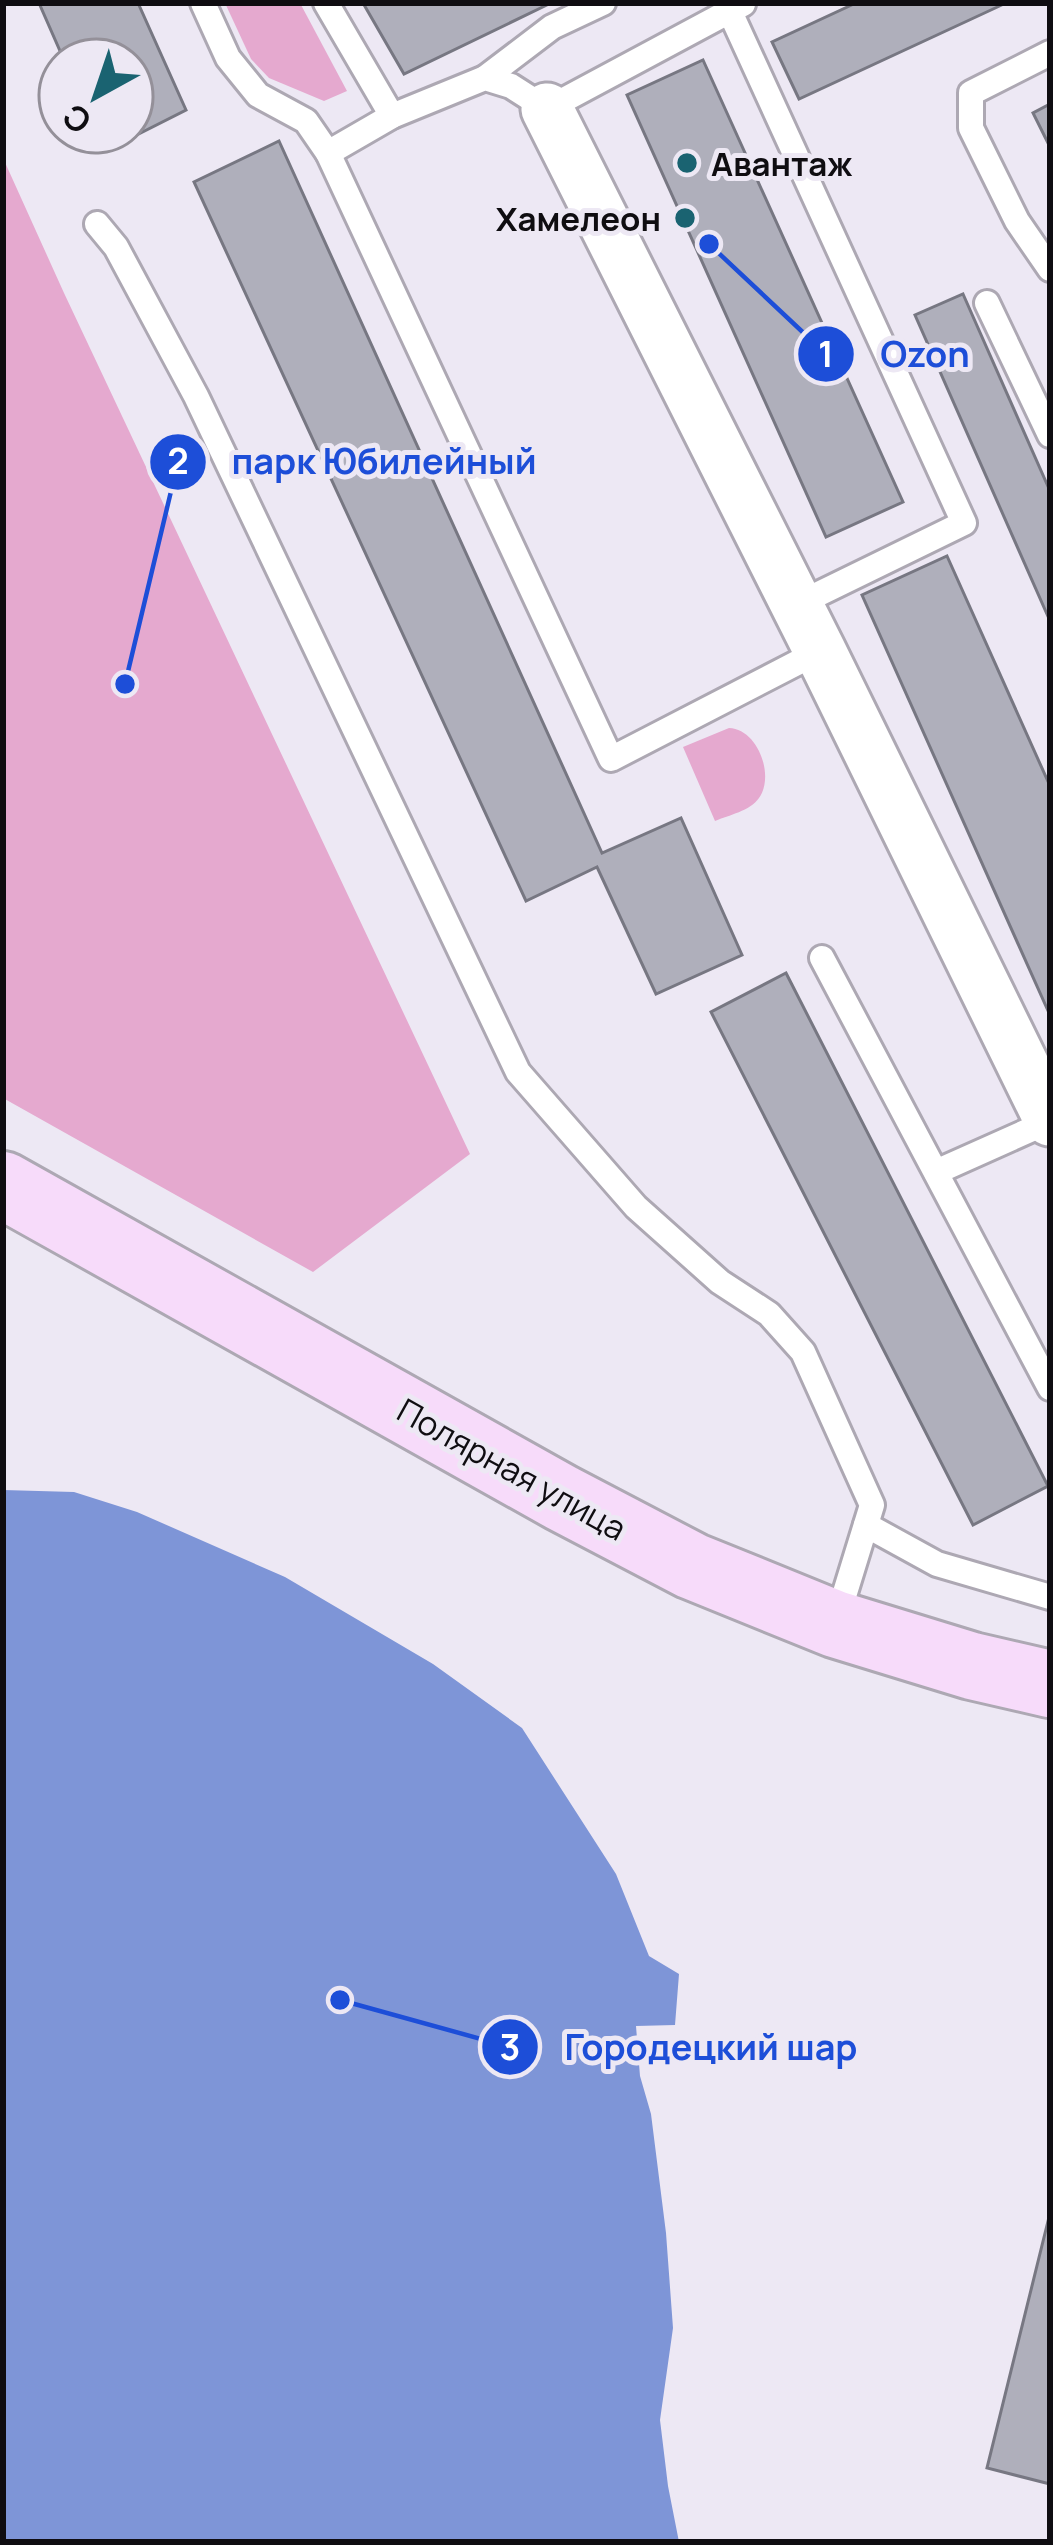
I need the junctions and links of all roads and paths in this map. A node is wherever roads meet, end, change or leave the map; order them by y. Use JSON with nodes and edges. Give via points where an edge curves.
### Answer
{"nodes":[{"id":1,"x":202,"y":3,"type":"edge"},
{"id":2,"x":326,"y":3,"type":"edge"},
{"id":3,"x":603,"y":3,"type":"edge"},
{"id":4,"x":734,"y":6,"type":"edge"},
{"id":5,"x":1050,"y":53,"type":"edge"},
{"id":6,"x":485,"y":78,"type":"junction"},
{"id":7,"x":548,"y":109,"type":"junction"},
{"id":8,"x":392,"y":116,"type":"junction"},
{"id":9,"x":328,"y":153,"type":"junction"},
{"id":10,"x":97,"y":224,"type":"dead end"},
{"id":11,"x":1050,"y":268,"type":"edge"},
{"id":12,"x":987,"y":303,"type":"dead end"},
{"id":13,"x":1044,"y":408,"type":"edge"},
{"id":14,"x":1050,"y":435,"type":"edge"},
{"id":15,"x":796,"y":605,"type":"junction"},
{"id":16,"x":820,"y":651,"type":"junction"},
{"id":17,"x":822,"y":958,"type":"dead end"},
{"id":18,"x":1050,"y":1120,"type":"edge"},
{"id":19,"x":936,"y":1172,"type":"junction"},
{"id":20,"x":3,"y":1185,"type":"edge"},
{"id":21,"x":1050,"y":1388,"type":"edge"},
{"id":22,"x":866,"y":1525,"type":"junction"},
{"id":23,"x":1050,"y":1597,"type":"edge"},
{"id":24,"x":835,"y":1624,"type":"junction"},
{"id":25,"x":1050,"y":1684,"type":"edge"}],
"edges":[{"from":1,"to":9,"type":"lane","via":[[228,58],[258,95],[306,121]]},
{"from":2,"to":8,"type":"lane"},
{"from":3,"to":6,"type":"lane","via":[[552,27]]},
{"from":4,"to":7,"type":"lane"},
{"from":4,"to":15,"type":"lane","via":[[964,523]]},
{"from":5,"to":11,"type":"lane","via":[[971,93],[971,128]]},
{"from":6,"to":7,"type":"lane"},
{"from":6,"to":8,"type":"lane"},
{"from":7,"to":15,"type":"street"},
{"from":8,"to":9,"type":"lane"},
{"from":9,"to":16,"type":"lane","via":[[610,759]]},
{"from":10,"to":22,"type":"lane","via":[[196,396],[518,1072],[636,1207],[769,1314],[803,1352],[872,1504]]},
{"from":12,"to":13,"type":"lane"},
{"from":13,"to":14,"type":"lane"},
{"from":15,"to":16,"type":"street"},
{"from":16,"to":18,"type":"street"},
{"from":17,"to":19,"type":"lane"},
{"from":18,"to":19,"type":"lane"},
{"from":19,"to":21,"type":"lane"},
{"from":20,"to":24,"type":"main road","name":"Полярная улица","via":[[562,1498],[692,1566]]},
{"from":22,"to":23,"type":"lane","via":[[937,1564]]},
{"from":22,"to":24,"type":"lane"},
{"from":24,"to":25,"type":"main road","name":"Полярная улица"}]}
